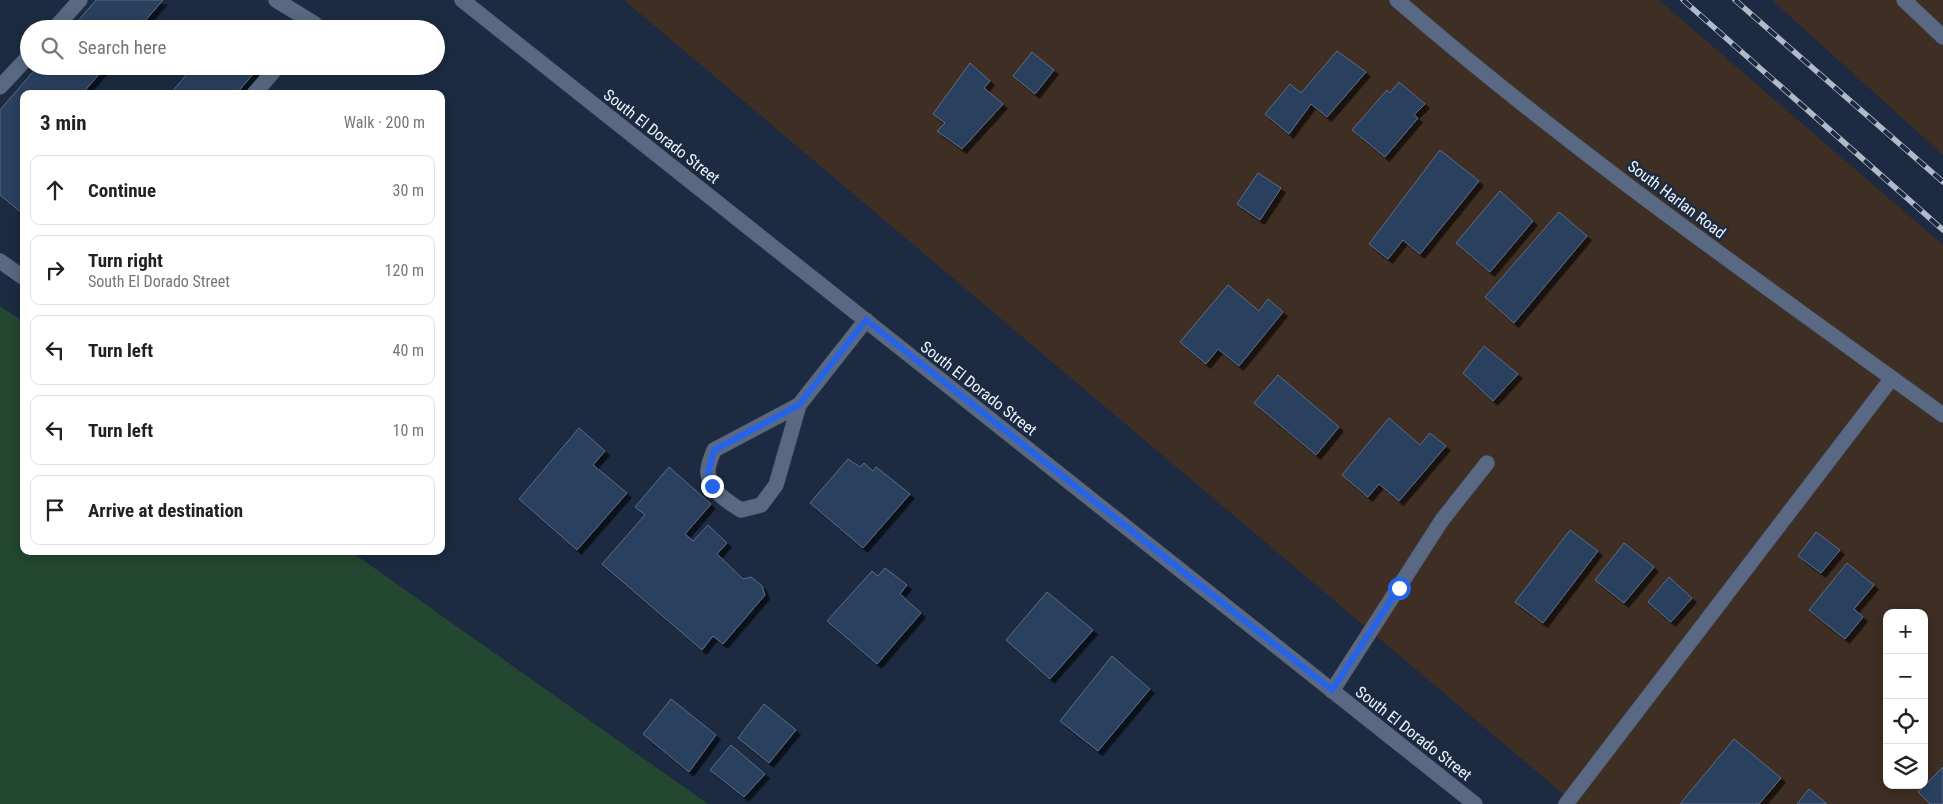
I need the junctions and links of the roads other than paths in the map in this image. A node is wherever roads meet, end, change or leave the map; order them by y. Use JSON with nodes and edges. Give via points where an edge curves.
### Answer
{"nodes":[{"id":1,"x":80,"y":0,"type":"edge"},
{"id":2,"x":276,"y":0,"type":"edge"},
{"id":3,"x":462,"y":0,"type":"edge"},
{"id":4,"x":1398,"y":0,"type":"edge"},
{"id":5,"x":1904,"y":0,"type":"edge"},
{"id":6,"x":62,"y":20,"type":"edge"},
{"id":7,"x":308,"y":20,"type":"edge"},
{"id":8,"x":1943,"y":37,"type":"edge"},
{"id":9,"x":20,"y":66,"type":"edge"},
{"id":10,"x":270,"y":75,"type":"edge"},
{"id":11,"x":0,"y":88,"type":"edge"},
{"id":12,"x":257,"y":90,"type":"edge"},
{"id":13,"x":0,"y":261,"type":"edge"},
{"id":14,"x":20,"y":275,"type":"edge"},
{"id":15,"x":866,"y":320,"type":"junction"},
{"id":16,"x":1892,"y":378,"type":"junction"},
{"id":17,"x":799,"y":405,"type":"junction"},
{"id":18,"x":1943,"y":415,"type":"edge"},
{"id":19,"x":1487,"y":463,"type":"dead end"},
{"id":20,"x":1332,"y":690,"type":"junction"},
{"id":21,"x":1475,"y":804,"type":"edge"},
{"id":22,"x":1566,"y":804,"type":"edge"}],
"edges":[{"from":1,"to":6,"type":"main road"},
{"from":2,"to":7,"type":"main road"},
{"from":3,"to":15,"type":"main road","name":"South El Dorado Street"},
{"from":4,"to":16,"type":"main road","name":"South Harlan Road","via":[[1453,48],[1678,224]]},
{"from":5,"to":8,"type":"main road"},
{"from":9,"to":11,"type":"main road"},
{"from":10,"to":12,"type":"main road"},
{"from":13,"to":14,"type":"main road"},
{"from":15,"to":17,"type":"main road"},
{"from":15,"to":20,"type":"main road","name":"South El Dorado Street"},
{"from":16,"to":18,"type":"main road","name":"South Harlan Road"},
{"from":16,"to":22,"type":"main road"},
{"from":17,"to":17,"type":"main road","via":[[714,450],[708,472],[712,486],[725,500],[741,510],[761,504],[776,485]]},
{"from":19,"to":20,"type":"main road","via":[[1442,520]]},
{"from":20,"to":21,"type":"main road","name":"South El Dorado Street"}]}
